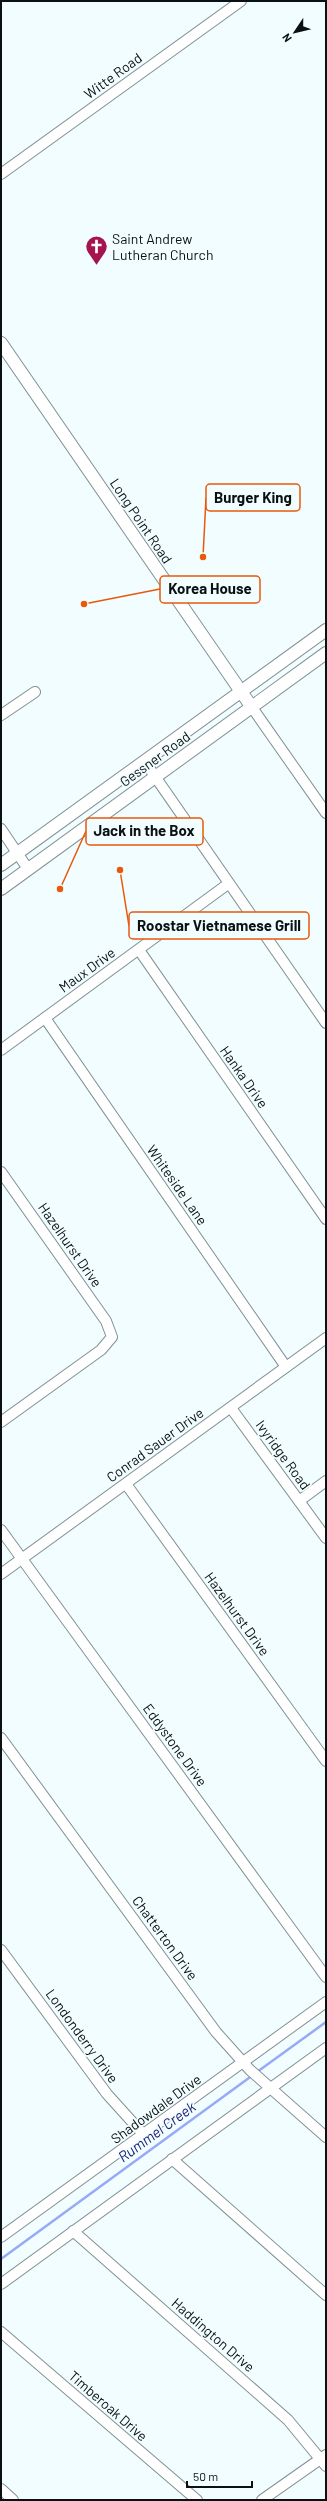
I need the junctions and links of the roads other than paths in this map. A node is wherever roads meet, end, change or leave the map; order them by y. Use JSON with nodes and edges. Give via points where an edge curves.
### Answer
{"nodes":[{"id":1,"x":241,"y":1,"type":"edge"},
{"id":2,"x":1,"y":174,"type":"edge"},
{"id":3,"x":1,"y":343,"type":"edge"},
{"id":4,"x":326,"y":630,"type":"edge"},
{"id":5,"x":326,"y":653,"type":"edge"},
{"id":6,"x":35,"y":692,"type":"dead end"},
{"id":7,"x":241,"y":692,"type":"junction"},
{"id":8,"x":251,"y":706,"type":"junction"},
{"id":9,"x":1,"y":716,"type":"edge"},
{"id":10,"x":145,"y":762,"type":"junction"},
{"id":11,"x":155,"y":777,"type":"junction"},
{"id":12,"x":326,"y":812,"type":"edge"},
{"id":13,"x":1,"y":830,"type":"edge"},
{"id":14,"x":17,"y":853,"type":"junction"},
{"id":15,"x":1,"y":865,"type":"edge"},
{"id":16,"x":28,"y":869,"type":"junction"},
{"id":17,"x":228,"y":884,"type":"junction"},
{"id":18,"x":1,"y":889,"type":"edge"},
{"id":19,"x":139,"y":950,"type":"junction"},
{"id":20,"x":45,"y":1018,"type":"junction"},
{"id":21,"x":326,"y":1023,"type":"edge"},
{"id":22,"x":1,"y":1050,"type":"edge"},
{"id":23,"x":1,"y":1172,"type":"edge"},
{"id":24,"x":326,"y":1219,"type":"edge"},
{"id":25,"x":326,"y":1338,"type":"edge"},
{"id":26,"x":286,"y":1367,"type":"junction"},
{"id":27,"x":232,"y":1408,"type":"junction"},
{"id":28,"x":1,"y":1422,"type":"edge"},
{"id":29,"x":326,"y":1481,"type":"edge"},
{"id":30,"x":126,"y":1484,"type":"junction"},
{"id":31,"x":299,"y":1501,"type":"junction"},
{"id":32,"x":1,"y":1530,"type":"edge"},
{"id":33,"x":326,"y":1538,"type":"edge"},
{"id":34,"x":22,"y":1559,"type":"junction"},
{"id":35,"x":1,"y":1574,"type":"edge"},
{"id":36,"x":1,"y":1738,"type":"edge"},
{"id":37,"x":326,"y":1761,"type":"edge"},
{"id":38,"x":1,"y":1950,"type":"edge"},
{"id":39,"x":326,"y":1976,"type":"edge"},
{"id":40,"x":326,"y":2002,"type":"edge"},
{"id":41,"x":326,"y":2048,"type":"edge"},
{"id":42,"x":246,"y":2067,"type":"junction"},
{"id":43,"x":271,"y":2088,"type":"junction"},
{"id":44,"x":144,"y":2135,"type":"junction"},
{"id":45,"x":326,"y":2137,"type":"edge"},
{"id":46,"x":172,"y":2160,"type":"junction"},
{"id":47,"x":73,"y":2231,"type":"junction"},
{"id":48,"x":1,"y":2237,"type":"edge"},
{"id":49,"x":1,"y":2284,"type":"edge"},
{"id":50,"x":326,"y":2295,"type":"edge"},
{"id":51,"x":1,"y":2332,"type":"edge"},
{"id":52,"x":324,"y":2460,"type":"edge"},
{"id":53,"x":1,"y":2489,"type":"edge"},
{"id":54,"x":13,"y":2500,"type":"edge"},
{"id":55,"x":197,"y":2500,"type":"edge"},
{"id":56,"x":262,"y":2500,"type":"edge"}],
"edges":[{"from":1,"to":2,"type":"street","name":"Witte Road"},
{"from":3,"to":7,"type":"main road","name":"Long Point Road"},
{"from":4,"to":7,"type":"main road","name":"Gessner Road"},
{"from":5,"to":8,"type":"main road","name":"Gessner Road"},
{"from":6,"to":9,"type":"street"},
{"from":7,"to":8,"type":"main road","name":"Long Point Road"},
{"from":7,"to":10,"type":"main road","name":"Gessner Road"},
{"from":8,"to":11,"type":"main road","name":"Gessner Road"},
{"from":8,"to":12,"type":"street","name":"Long Point Road"},
{"from":10,"to":11,"type":"street"},
{"from":10,"to":14,"type":"main road","name":"Gessner Road"},
{"from":11,"to":16,"type":"main road","name":"Gessner Road"},
{"from":11,"to":17,"type":"street"},
{"from":13,"to":14,"type":"street"},
{"from":14,"to":15,"type":"main road","name":"Gessner Road"},
{"from":14,"to":16,"type":"street"},
{"from":16,"to":18,"type":"main road","name":"Gessner Road"},
{"from":17,"to":19,"type":"street","name":"Maux Drive"},
{"from":17,"to":21,"type":"street"},
{"from":19,"to":20,"type":"street","name":"Maux Drive"},
{"from":19,"to":24,"type":"street","name":"Hanka Drive"},
{"from":20,"to":22,"type":"street","name":"Maux Drive"},
{"from":20,"to":26,"type":"street","name":"Whiteside Lane"},
{"from":23,"to":28,"type":"street","name":"Hazelhurst Drive","via":[[106,1321],[112,1337],[101,1350]]},
{"from":25,"to":26,"type":"street","name":"Conrad Sauer Drive"},
{"from":26,"to":27,"type":"street","name":"Conrad Sauer Drive"},
{"from":27,"to":30,"type":"street","name":"Conrad Sauer Drive"},
{"from":27,"to":31,"type":"street","name":"Ivyridge Road"},
{"from":29,"to":31,"type":"street"},
{"from":30,"to":34,"type":"street","name":"Conrad Sauer Drive"},
{"from":30,"to":37,"type":"street","name":"Hazelhurst Drive"},
{"from":31,"to":33,"type":"street","name":"Ivyridge Road"},
{"from":32,"to":34,"type":"street","name":"Eddystone Drive"},
{"from":34,"to":35,"type":"street","name":"Conrad Sauer Drive"},
{"from":34,"to":39,"type":"street","name":"Eddystone Drive"},
{"from":36,"to":42,"type":"street","name":"Chatterton Drive","via":[[216,2032]]},
{"from":38,"to":44,"type":"street","name":"Londonderry Drive","via":[[107,2094]]},
{"from":40,"to":42,"type":"street","name":"Shadowdale Drive"},
{"from":41,"to":43,"type":"street"},
{"from":42,"to":43,"type":"street","name":"Chatterton Drive"},
{"from":42,"to":44,"type":"street","name":"Shadowdale Drive"},
{"from":43,"to":45,"type":"street","name":"Chatterton Drive"},
{"from":43,"to":46,"type":"street"},
{"from":44,"to":48,"type":"street","name":"Shadowdale Drive"},
{"from":46,"to":47,"type":"street"},
{"from":46,"to":50,"type":"street"},
{"from":47,"to":49,"type":"street"},
{"from":47,"to":52,"type":"street","name":"Haddington Drive","via":[[288,2420]]},
{"from":51,"to":55,"type":"street","name":"Timberoak Drive"},
{"from":52,"to":56,"type":"street"},
{"from":53,"to":54,"type":"street"}]}
